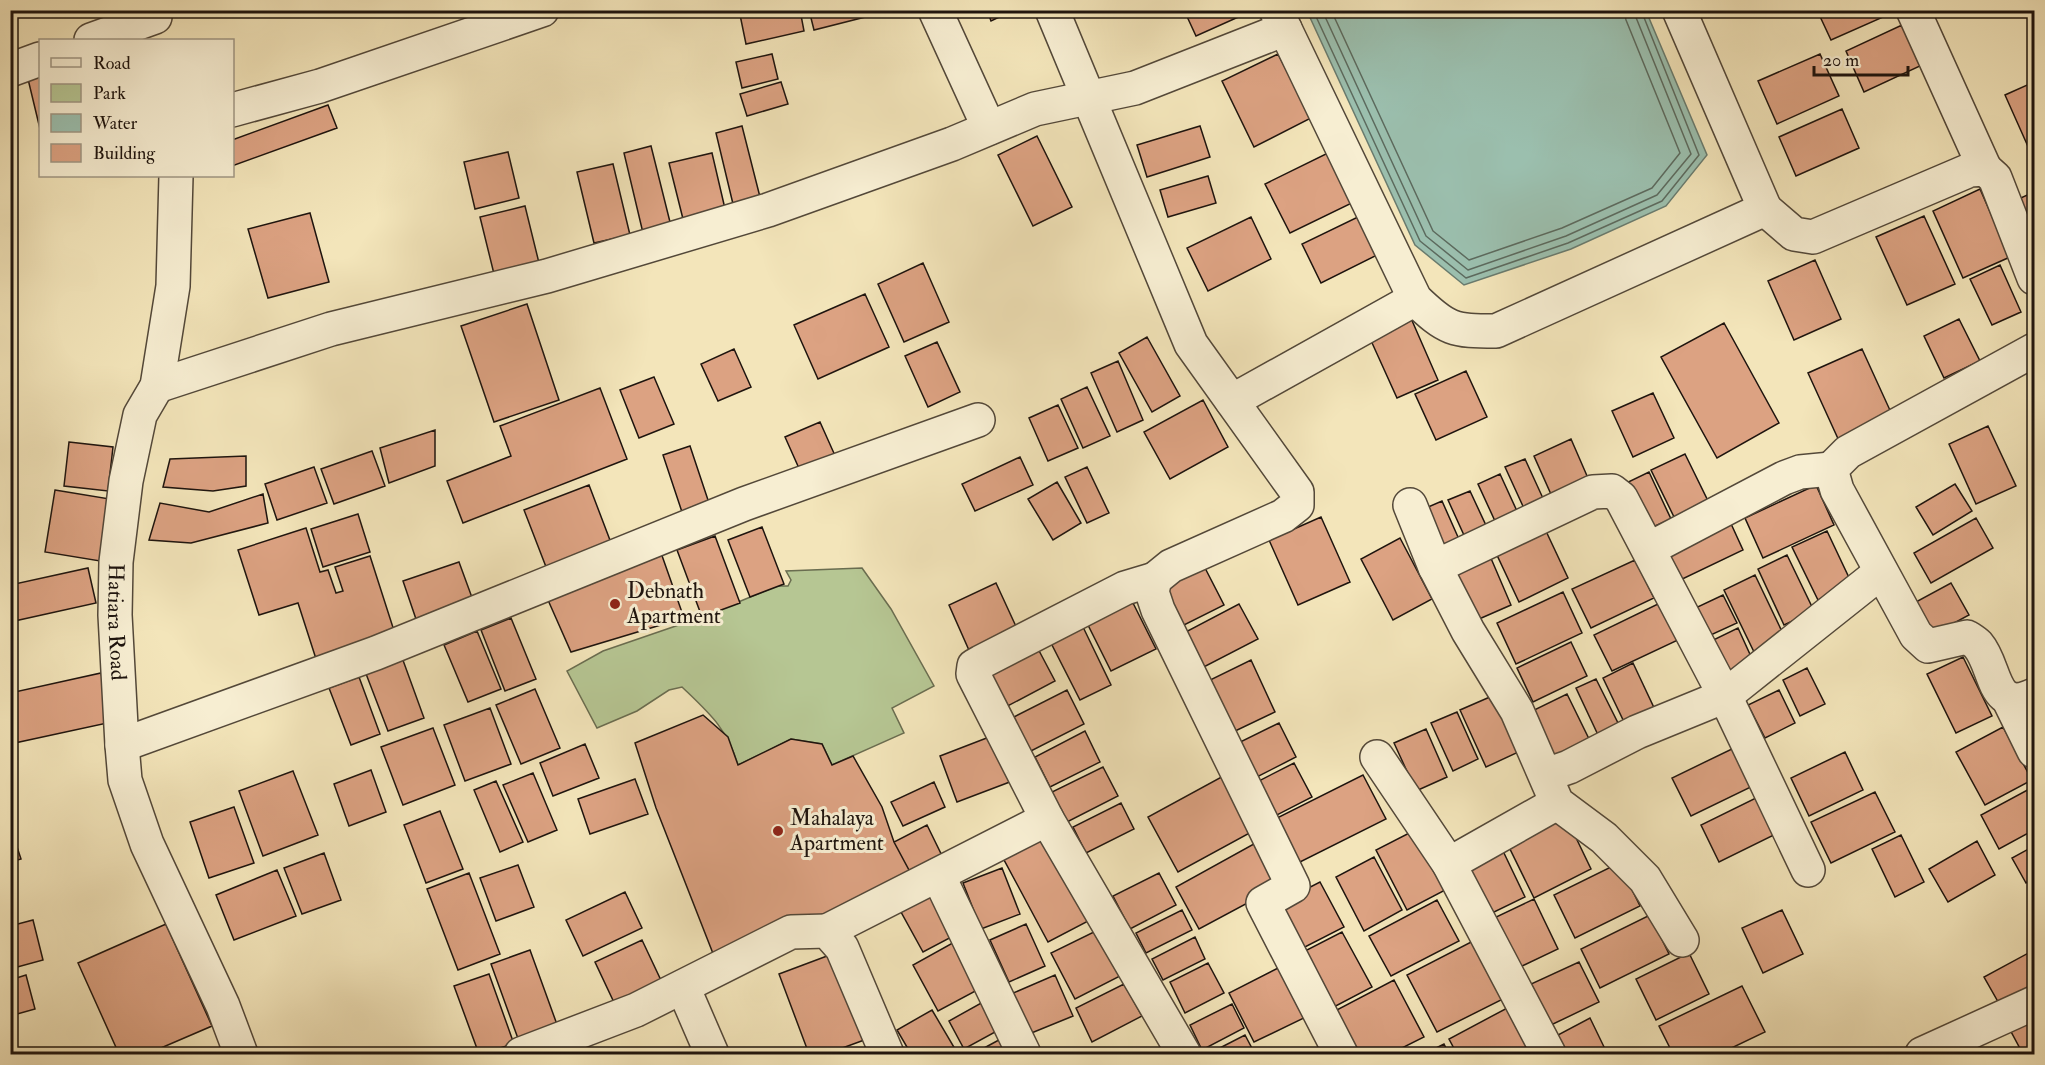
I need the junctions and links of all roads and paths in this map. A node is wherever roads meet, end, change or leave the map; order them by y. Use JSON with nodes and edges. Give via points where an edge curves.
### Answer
{"nodes":[{"id":1,"x":542,"y":10,"type":"edge"},
{"id":2,"x":935,"y":10,"type":"edge"},
{"id":3,"x":1052,"y":10,"type":"edge"},
{"id":4,"x":1679,"y":10,"type":"edge"},
{"id":5,"x":1914,"y":10,"type":"edge"},
{"id":6,"x":1281,"y":20,"type":"edge"},
{"id":7,"x":157,"y":23,"type":"edge"},
{"id":8,"x":95,"y":39,"type":"edge"},
{"id":9,"x":39,"y":59,"type":"edge"},
{"id":10,"x":10,"y":70,"type":"edge"},
{"id":11,"x":1090,"y":98,"type":"junction"},
{"id":12,"x":234,"y":109,"type":"edge"},
{"id":13,"x":989,"y":128,"type":"junction"},
{"id":14,"x":1985,"y":169,"type":"junction"},
{"id":15,"x":176,"y":177,"type":"edge"},
{"id":16,"x":1765,"y":209,"type":"junction"},
{"id":17,"x":2034,"y":278,"type":"edge"},
{"id":18,"x":1415,"y":299,"type":"junction"},
{"id":19,"x":2034,"y":350,"type":"edge"},
{"id":20,"x":157,"y":386,"type":"junction"},
{"id":21,"x":1232,"y":401,"type":"junction"},
{"id":22,"x":978,"y":420,"type":"dead end"},
{"id":23,"x":1832,"y":469,"type":"junction"},
{"id":24,"x":1410,"y":505,"type":"dead end"},
{"id":25,"x":1649,"y":549,"type":"junction"},
{"id":26,"x":1435,"y":567,"type":"junction"},
{"id":27,"x":1881,"y":572,"type":"junction"},
{"id":28,"x":1155,"y":579,"type":"junction"},
{"id":29,"x":1725,"y":696,"type":"junction"},
{"id":30,"x":2021,"y":697,"type":"edge"},
{"id":31,"x":122,"y":745,"type":"junction"},
{"id":32,"x":2034,"y":751,"type":"edge"},
{"id":33,"x":1377,"y":757,"type":"dead end"},
{"id":34,"x":1552,"y":789,"type":"junction"},
{"id":35,"x":1047,"y":819,"type":"junction"},
{"id":36,"x":1449,"y":864,"type":"junction"},
{"id":37,"x":1808,"y":870,"type":"dead end"},
{"id":38,"x":938,"y":875,"type":"junction"},
{"id":39,"x":827,"y":931,"type":"junction"},
{"id":40,"x":1682,"y":940,"type":"dead end"},
{"id":41,"x":683,"y":987,"type":"junction"},
{"id":42,"x":2034,"y":1004,"type":"edge"},
{"id":43,"x":241,"y":1054,"type":"edge"},
{"id":44,"x":521,"y":1054,"type":"edge"},
{"id":45,"x":712,"y":1054,"type":"edge"},
{"id":46,"x":887,"y":1054,"type":"edge"},
{"id":47,"x":1024,"y":1054,"type":"edge"},
{"id":48,"x":1184,"y":1054,"type":"edge"},
{"id":49,"x":1341,"y":1054,"type":"edge"},
{"id":50,"x":1549,"y":1054,"type":"edge"},
{"id":51,"x":1922,"y":1054,"type":"edge"}],
"edges":[{"from":1,"to":12,"type":"street","via":[[320,86]]},
{"from":2,"to":13,"type":"street"},
{"from":3,"to":11,"type":"street"},
{"from":4,"to":16,"type":"street"},
{"from":5,"to":14,"type":"street"},
{"from":6,"to":11,"type":"street","via":[[1135,88]]},
{"from":6,"to":18,"type":"street"},
{"from":7,"to":8,"type":"street"},
{"from":9,"to":10,"type":"street"},
{"from":11,"to":13,"type":"street","via":[[1035,109]]},
{"from":11,"to":21,"type":"street","via":[[1191,344]]},
{"from":13,"to":20,"type":"street","via":[[768,210],[547,276],[331,329]]},
{"from":14,"to":16,"type":"street","via":[[1970,170],[1813,237],[1794,234]]},
{"from":14,"to":17,"type":"street","via":[[1995,178]]},
{"from":15,"to":20,"type":"street","name":"Hatiara Road","via":[[173,286]]},
{"from":16,"to":18,"type":"street","via":[[1496,331],[1459,331],[1432,316]]},
{"from":18,"to":21,"type":"street"},
{"from":19,"to":23,"type":"street","via":[[1848,452]]},
{"from":20,"to":31,"type":"street","name":"Hatiara Road","via":[[140,415],[126,481],[116,562]]},
{"from":21,"to":28,"type":"street","via":[[1297,492],[1297,505],[1283,516],[1171,566]]},
{"from":22,"to":31,"type":"street","via":[[744,504],[376,653]]},
{"from":23,"to":25,"type":"street","via":[[1784,478]]},
{"from":23,"to":27,"type":"street","via":[[1837,490]]},
{"from":24,"to":26,"type":"street"},
{"from":25,"to":26,"type":"street","via":[[1621,498],[1612,491],[1593,492]]},
{"from":25,"to":29,"type":"street"},
{"from":26,"to":34,"type":"street","via":[[1517,711]]},
{"from":27,"to":29,"type":"street"},
{"from":27,"to":30,"type":"street","via":[[1916,635],[1928,646],[1967,637],[1978,645],[1997,687]]},
{"from":28,"to":35,"type":"street","via":[[1125,588],[974,666],[973,674]]},
{"from":28,"to":49,"type":"street","via":[[1152,592],[1158,610],[1293,886],[1263,903]]},
{"from":29,"to":34,"type":"street","via":[[1637,732],[1569,767]]},
{"from":29,"to":37,"type":"street"},
{"from":30,"to":32,"type":"street"},
{"from":31,"to":43,"type":"street","name":"Hatiara Road","via":[[125,780],[147,844],[223,1006]]},
{"from":33,"to":36,"type":"street"},
{"from":34,"to":36,"type":"street"},
{"from":34,"to":40,"type":"street","via":[[1645,879]]},
{"from":35,"to":38,"type":"street"},
{"from":35,"to":48,"type":"street"},
{"from":36,"to":50,"type":"street"},
{"from":38,"to":39,"type":"street"},
{"from":38,"to":47,"type":"street"},
{"from":39,"to":41,"type":"street","via":[[791,932]]},
{"from":39,"to":46,"type":"street","via":[[842,948]]},
{"from":41,"to":44,"type":"street","via":[[636,1010]]},
{"from":41,"to":45,"type":"street"},
{"from":42,"to":51,"type":"street"}]}
